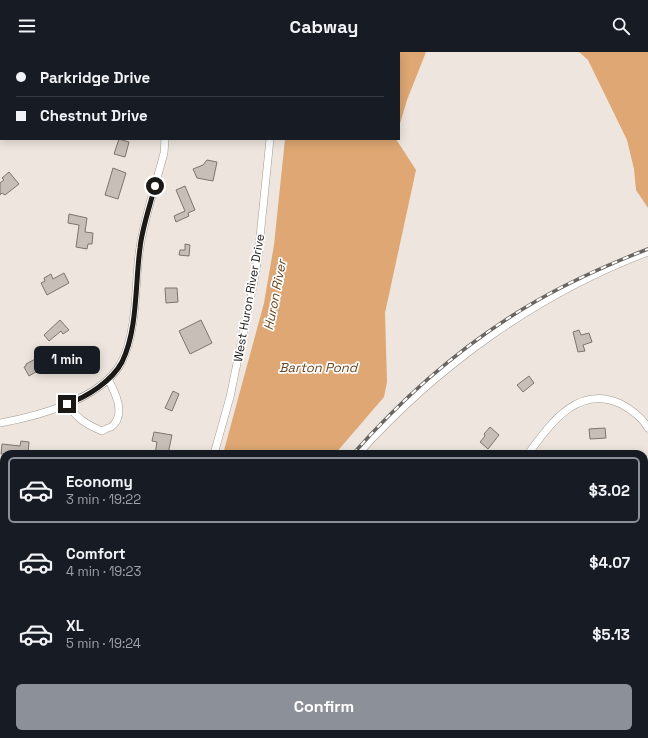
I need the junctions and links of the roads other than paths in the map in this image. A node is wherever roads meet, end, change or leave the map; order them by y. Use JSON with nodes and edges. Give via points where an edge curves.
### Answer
{"nodes":[{"id":1,"x":165,"y":140,"type":"edge"},
{"id":2,"x":270,"y":140,"type":"edge"},
{"id":3,"x":648,"y":252,"type":"edge"},
{"id":4,"x":108,"y":379,"type":"junction"},
{"id":5,"x":67,"y":404,"type":"junction"},
{"id":6,"x":0,"y":423,"type":"edge"},
{"id":7,"x":648,"y":428,"type":"edge"},
{"id":8,"x":215,"y":450,"type":"edge"},
{"id":9,"x":362,"y":450,"type":"edge"},
{"id":10,"x":531,"y":450,"type":"edge"}],
"edges":[{"from":1,"to":4,"type":"street","via":[[164,153],[140,247],[128,346],[119,367]]},
{"from":2,"to":8,"type":"street","name":"West Huron River Drive","via":[[253,286],[230,397]]},
{"from":3,"to":9,"type":"street","via":[[568,289],[484,340],[453,363],[398,412]]},
{"from":4,"to":5,"type":"street","via":[[86,395]]},
{"from":4,"to":5,"type":"street","via":[[119,408],[118,418],[112,426],[102,430],[88,426]]},
{"from":5,"to":6,"type":"street"},
{"from":7,"to":10,"type":"street","via":[[629,408],[611,400],[586,399],[565,412],[545,431]]}]}
